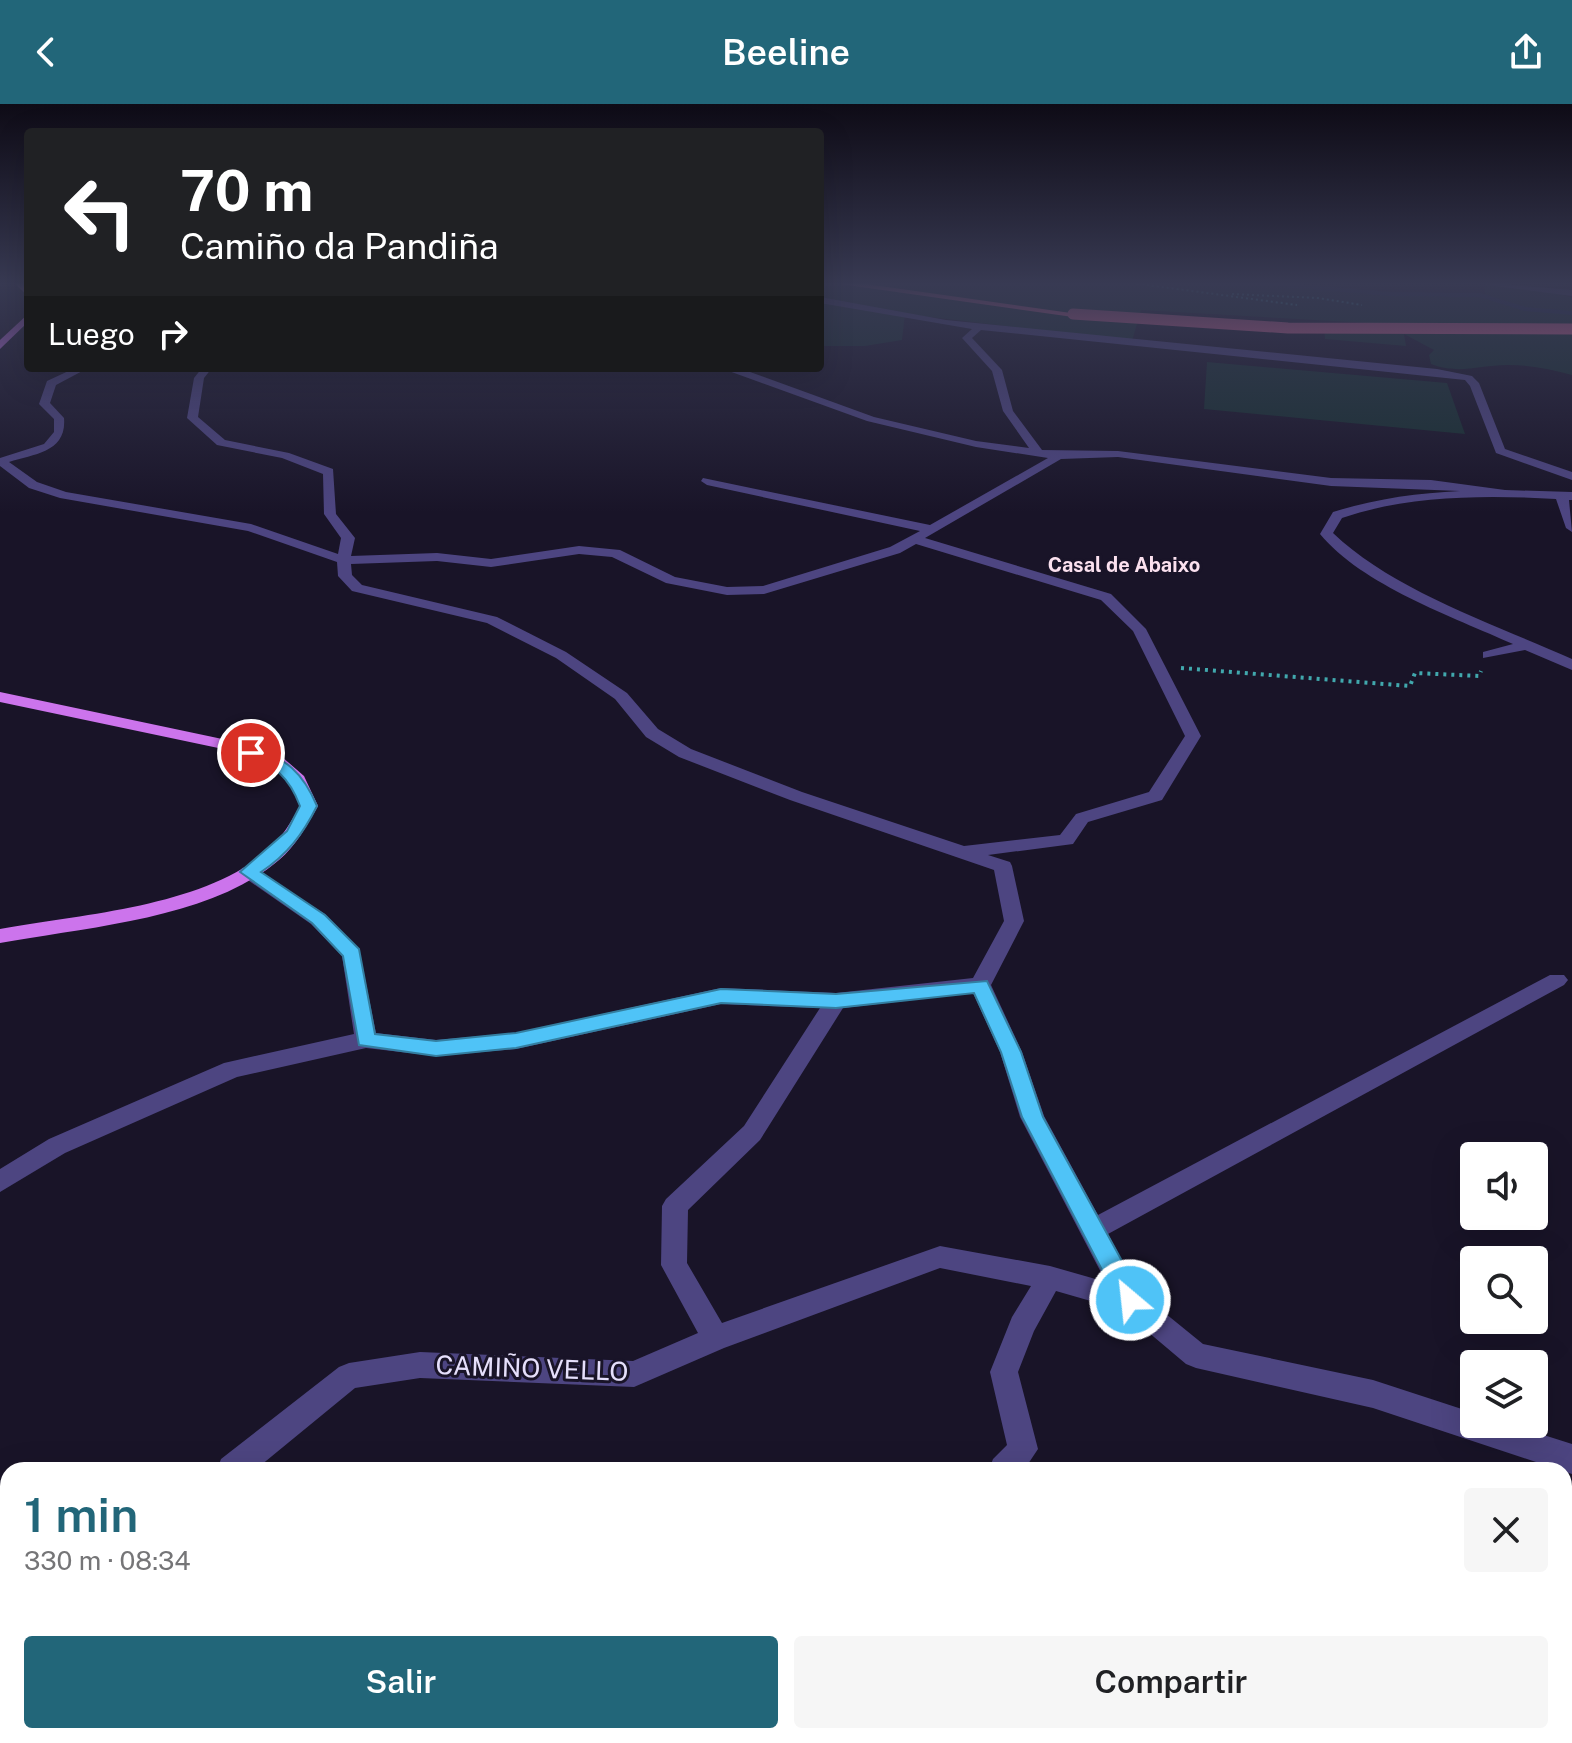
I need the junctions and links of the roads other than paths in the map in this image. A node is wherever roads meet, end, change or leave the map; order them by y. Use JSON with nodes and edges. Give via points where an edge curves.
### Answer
{"nodes":[{"id":1,"x":987,"y":359,"type":"edge"},
{"id":2,"x":1310,"y":359,"type":"edge"},
{"id":3,"x":74,"y":372,"type":"edge"},
{"id":4,"x":204,"y":372,"type":"edge"},
{"id":5,"x":741,"y":372,"type":"edge"},
{"id":6,"x":1036,"y":450,"type":"junction"},
{"id":7,"x":1058,"y":456,"type":"junction"},
{"id":8,"x":0,"y":461,"type":"edge"},
{"id":9,"x":1572,"y":476,"type":"edge"},
{"id":10,"x":707,"y":481,"type":"dead end"},
{"id":11,"x":1501,"y":493,"type":"junction"},
{"id":12,"x":1566,"y":496,"type":"edge"},
{"id":13,"x":1572,"y":528,"type":"edge"},
{"id":14,"x":929,"y":529,"type":"junction"},
{"id":15,"x":914,"y":539,"type":"junction"},
{"id":16,"x":344,"y":560,"type":"junction"},
{"id":17,"x":1529,"y":644,"type":"junction"},
{"id":18,"x":1488,"y":655,"type":"road end"},
{"id":19,"x":1572,"y":665,"type":"edge"},
{"id":20,"x":0,"y":697,"type":"edge"},
{"id":21,"x":961,"y":852,"type":"junction"},
{"id":22,"x":249,"y":872,"type":"junction"},
{"id":23,"x":0,"y":936,"type":"edge"},
{"id":24,"x":1557,"y":980,"type":"dead end"},
{"id":25,"x":980,"y":985,"type":"junction"},
{"id":26,"x":836,"y":1001,"type":"junction"},
{"id":27,"x":366,"y":1040,"type":"junction"},
{"id":28,"x":0,"y":1182,"type":"edge"},
{"id":29,"x":1093,"y":1230,"type":"junction"},
{"id":30,"x":1050,"y":1278,"type":"junction"},
{"id":31,"x":1130,"y":1300,"type":"junction"},
{"id":32,"x":716,"y":1338,"type":"junction"},
{"id":33,"x":1572,"y":1459,"type":"edge"},
{"id":34,"x":242,"y":1462,"type":"edge"},
{"id":35,"x":1011,"y":1462,"type":"edge"}],
"edges":[{"from":1,"to":6,"type":"street","via":[[997,370],[1008,411]]},
{"from":2,"to":9,"type":"street","via":[[1468,378],[1500,451]]},
{"from":3,"to":8,"type":"street","via":[[51,383],[44,404],[59,418],[60,432],[48,446]]},
{"from":4,"to":16,"type":"street","via":[[192,418],[221,443],[285,455],[329,472],[330,514],[348,538]]},
{"from":5,"to":6,"type":"street","via":[[871,419],[976,444]]},
{"from":6,"to":7,"type":"street"},
{"from":7,"to":11,"type":"street","via":[[1118,454],[1331,482],[1431,484]]},
{"from":7,"to":14,"type":"street"},
{"from":8,"to":16,"type":"street","via":[[33,485],[64,495],[251,528]]},
{"from":10,"to":14,"type":"street"},
{"from":11,"to":12,"type":"street"},
{"from":11,"to":17,"type":"street","via":[[1364,506],[1337,515],[1326,534],[1334,546],[1375,571]]},
{"from":12,"to":13,"type":"street"},
{"from":14,"to":15,"type":"street"},
{"from":15,"to":16,"type":"street","via":[[895,550],[764,590],[727,591],[671,580],[615,553],[591,551],[491,563],[437,557]]},
{"from":15,"to":21,"type":"street","via":[[1106,597],[1139,629],[1193,736],[1156,796],[1082,818],[1066,840]]},
{"from":16,"to":21,"type":"street","via":[[345,576],[357,588],[492,620],[561,655],[621,696],[652,733],[685,753]]},
{"from":17,"to":18,"type":"street"},
{"from":17,"to":19,"type":"street"},
{"from":20,"to":22,"type":"main road","via":[[275,760],[298,780],[309,806],[294,833]]},
{"from":21,"to":25,"type":"street","via":[[1003,866],[1014,921]]},
{"from":22,"to":23,"type":"main road","via":[[186,900]]},
{"from":22,"to":27,"type":"street","via":[[318,919],[352,954]]},
{"from":24,"to":29,"type":"street"},
{"from":25,"to":26,"type":"street"},
{"from":25,"to":29,"type":"street","via":[[1011,1052],[1032,1117]]},
{"from":26,"to":27,"type":"street","via":[[721,996],[516,1041],[436,1048]]},
{"from":26,"to":32,"type":"street","via":[[752,1133],[675,1206],[674,1265]]},
{"from":27,"to":28,"type":"street","via":[[232,1069],[57,1146]]},
{"from":29,"to":31,"type":"street"},
{"from":30,"to":31,"type":"street"},
{"from":30,"to":32,"type":"street","name":"CAMIÑO VELLO","via":[[940,1257]]},
{"from":30,"to":35,"type":"street","via":[[1022,1326],[1004,1372],[1023,1449]]},
{"from":31,"to":33,"type":"street","via":[[1196,1355],[1373,1394]]},
{"from":32,"to":34,"type":"street","name":"CAMIÑO VELLO","via":[[634,1374],[420,1365],[349,1376]]}]}
